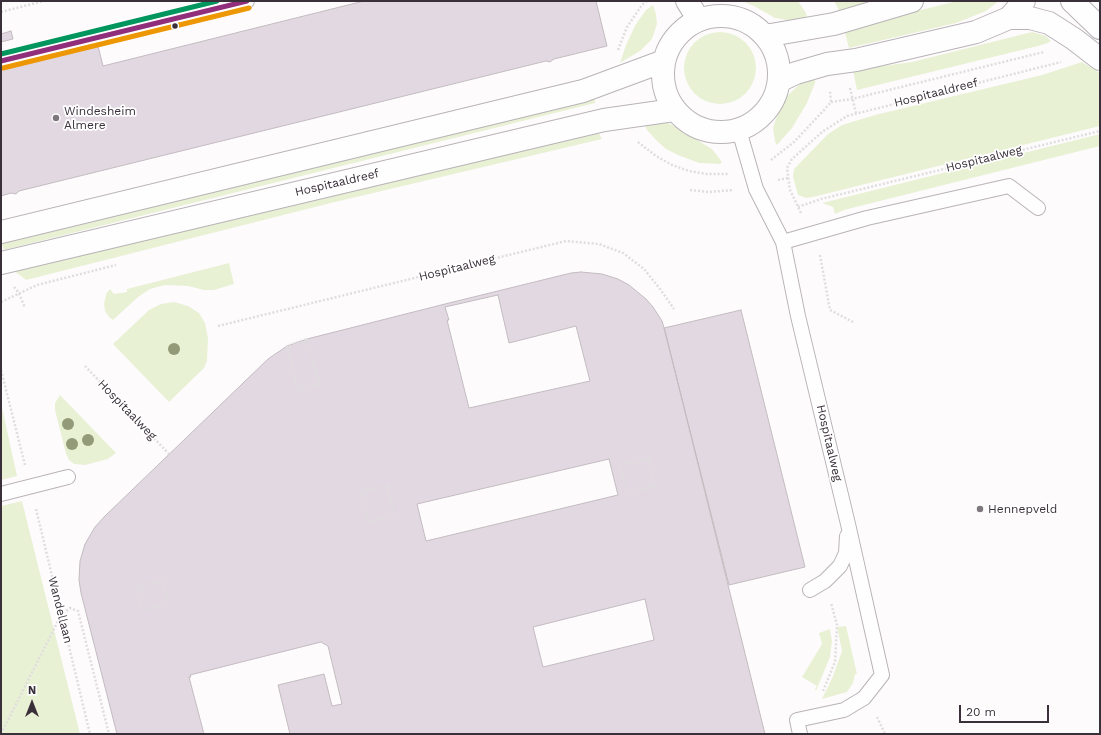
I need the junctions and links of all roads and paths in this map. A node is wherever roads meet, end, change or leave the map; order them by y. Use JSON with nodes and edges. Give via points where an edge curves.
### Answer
{"nodes":[{"id":1,"x":44,"y":1,"type":"edge"},
{"id":2,"x":247,"y":1,"type":"edge"},
{"id":3,"x":687,"y":1,"type":"edge"},
{"id":4,"x":912,"y":1,"type":"edge"},
{"id":5,"x":1024,"y":1,"type":"edge"},
{"id":6,"x":1072,"y":1,"type":"edge"},
{"id":7,"x":1,"y":12,"type":"edge"},
{"id":8,"x":1009,"y":18,"type":"junction"},
{"id":9,"x":699,"y":20,"type":"junction"},
{"id":10,"x":1100,"y":28,"type":"edge"},
{"id":11,"x":765,"y":36,"type":"junction"},
{"id":12,"x":1088,"y":50,"type":"edge"},
{"id":13,"x":1,"y":61,"type":"edge"},
{"id":14,"x":664,"y":61,"type":"junction"},
{"id":15,"x":779,"y":81,"type":"junction"},
{"id":16,"x":831,"y":102,"type":"dead end"},
{"id":17,"x":674,"y":110,"type":"junction"},
{"id":18,"x":739,"y":130,"type":"junction"},
{"id":19,"x":1100,"y":130,"type":"edge"},
{"id":20,"x":786,"y":168,"type":"dead end"},
{"id":21,"x":798,"y":207,"type":"dead end"},
{"id":22,"x":1038,"y":208,"type":"dead end"},
{"id":23,"x":1,"y":232,"type":"edge"},
{"id":24,"x":784,"y":242,"type":"junction"},
{"id":25,"x":1,"y":263,"type":"edge"},
{"id":26,"x":10,"y":283,"type":"dead end"},
{"id":27,"x":25,"y":308,"type":"dead end"},
{"id":28,"x":674,"y":309,"type":"dead end"},
{"id":29,"x":218,"y":326,"type":"dead end"},
{"id":30,"x":307,"y":339,"type":"joint"},
{"id":31,"x":85,"y":366,"type":"dead end"},
{"id":32,"x":1,"y":370,"type":"edge"},
{"id":33,"x":169,"y":454,"type":"dead end"},
{"id":34,"x":68,"y":477,"type":"dead end"},
{"id":35,"x":30,"y":486,"type":"junction"},
{"id":36,"x":362,"y":492,"type":"joint"},
{"id":37,"x":627,"y":493,"type":"joint"},
{"id":38,"x":1,"y":494,"type":"edge"},
{"id":39,"x":848,"y":524,"type":"junction"},
{"id":40,"x":163,"y":580,"type":"joint"},
{"id":41,"x":825,"y":581,"type":"junction"},
{"id":42,"x":810,"y":590,"type":"dead end"},
{"id":43,"x":61,"y":615,"type":"junction"},
{"id":44,"x":810,"y":718,"type":"junction"},
{"id":45,"x":1,"y":734,"type":"edge"},
{"id":46,"x":90,"y":734,"type":"edge"},
{"id":47,"x":109,"y":734,"type":"edge"},
{"id":48,"x":800,"y":734,"type":"edge"}],
"edges":[{"from":1,"to":7,"type":"path"},
{"from":2,"to":13,"type":"lane"},
{"from":3,"to":9,"type":"main road"},
{"from":4,"to":11,"type":"main road","via":[[834,24]]},
{"from":5,"to":8,"type":"main road"},
{"from":6,"to":10,"type":"main road"},
{"from":8,"to":12,"type":"main road","via":[[1030,18],[1049,24]]},
{"from":8,"to":15,"type":"main road","via":[[976,32],[863,59],[827,64]]},
{"from":9,"to":11,"type":"main road","via":[[717,16],[735,18],[752,24]]},
{"from":9,"to":14,"type":"main road","via":[[683,30],[671,44]]},
{"from":11,"to":15,"type":"main road","via":[[776,53]]},
{"from":12,"to":16,"type":"path","name":"Hospitaaldreef","via":[[1052,50]]},
{"from":12,"to":20,"type":"path","name":"Hospitaaldreef","via":[[1061,62],[847,116],[822,132],[792,159]]},
{"from":14,"to":17,"type":"main road","via":[[666,95]]},
{"from":14,"to":23,"type":"main road","via":[[583,91]]},
{"from":15,"to":18,"type":"main road","via":[[772,105],[762,117]]},
{"from":17,"to":18,"type":"main road","via":[[686,122],[702,130],[718,133]]},
{"from":17,"to":25,"type":"main road","name":"Hospitaaldreef","via":[[604,120]]},
{"from":18,"to":24,"type":"lane","name":"Hospitaalweg","via":[[756,189]]},
{"from":19,"to":21,"type":"path","name":"Hospitaalweg","via":[[821,199]]},
{"from":22,"to":24,"type":"lane","via":[[1010,186],[867,218]]},
{"from":24,"to":39,"type":"lane","name":"Hospitaalweg","via":[[798,316]]},
{"from":26,"to":27,"type":"path","via":[[19,292]]},
{"from":28,"to":29,"type":"path","name":"Hospitaalweg","via":[[644,270],[623,254],[599,244],[566,241]]},
{"from":30,"to":30,"type":"path","via":[[287,346],[298,390],[319,384]]},
{"from":31,"to":33,"type":"path","name":"Hospitaalweg"},
{"from":32,"to":35,"type":"path","name":"Wandellaan"},
{"from":34,"to":35,"type":"lane"},
{"from":35,"to":38,"type":"lane"},
{"from":35,"to":43,"type":"path","name":"Wandellaan"},
{"from":36,"to":36,"type":"path","via":[[368,522],[394,516],[387,486]]},
{"from":37,"to":37,"type":"path","via":[[620,465],[649,459],[655,486]]},
{"from":39,"to":41,"type":"lane","via":[[846,553],[840,566]]},
{"from":39,"to":44,"type":"lane","name":"Hospitaalweg","via":[[882,675],[864,698],[844,710]]},
{"from":40,"to":40,"type":"path","via":[[137,587],[142,610],[169,603]]},
{"from":41,"to":42,"type":"lane"},
{"from":41,"to":44,"type":"path","via":[[836,625],[835,662],[818,704],[808,709]]},
{"from":43,"to":45,"type":"path"},
{"from":43,"to":46,"type":"path","name":"Wandellaan"},
{"from":43,"to":47,"type":"path","name":"Wandellaan","via":[[70,608],[78,611]]},
{"from":44,"to":48,"type":"lane","name":"Hospitaalweg","via":[[797,720]]}]}
